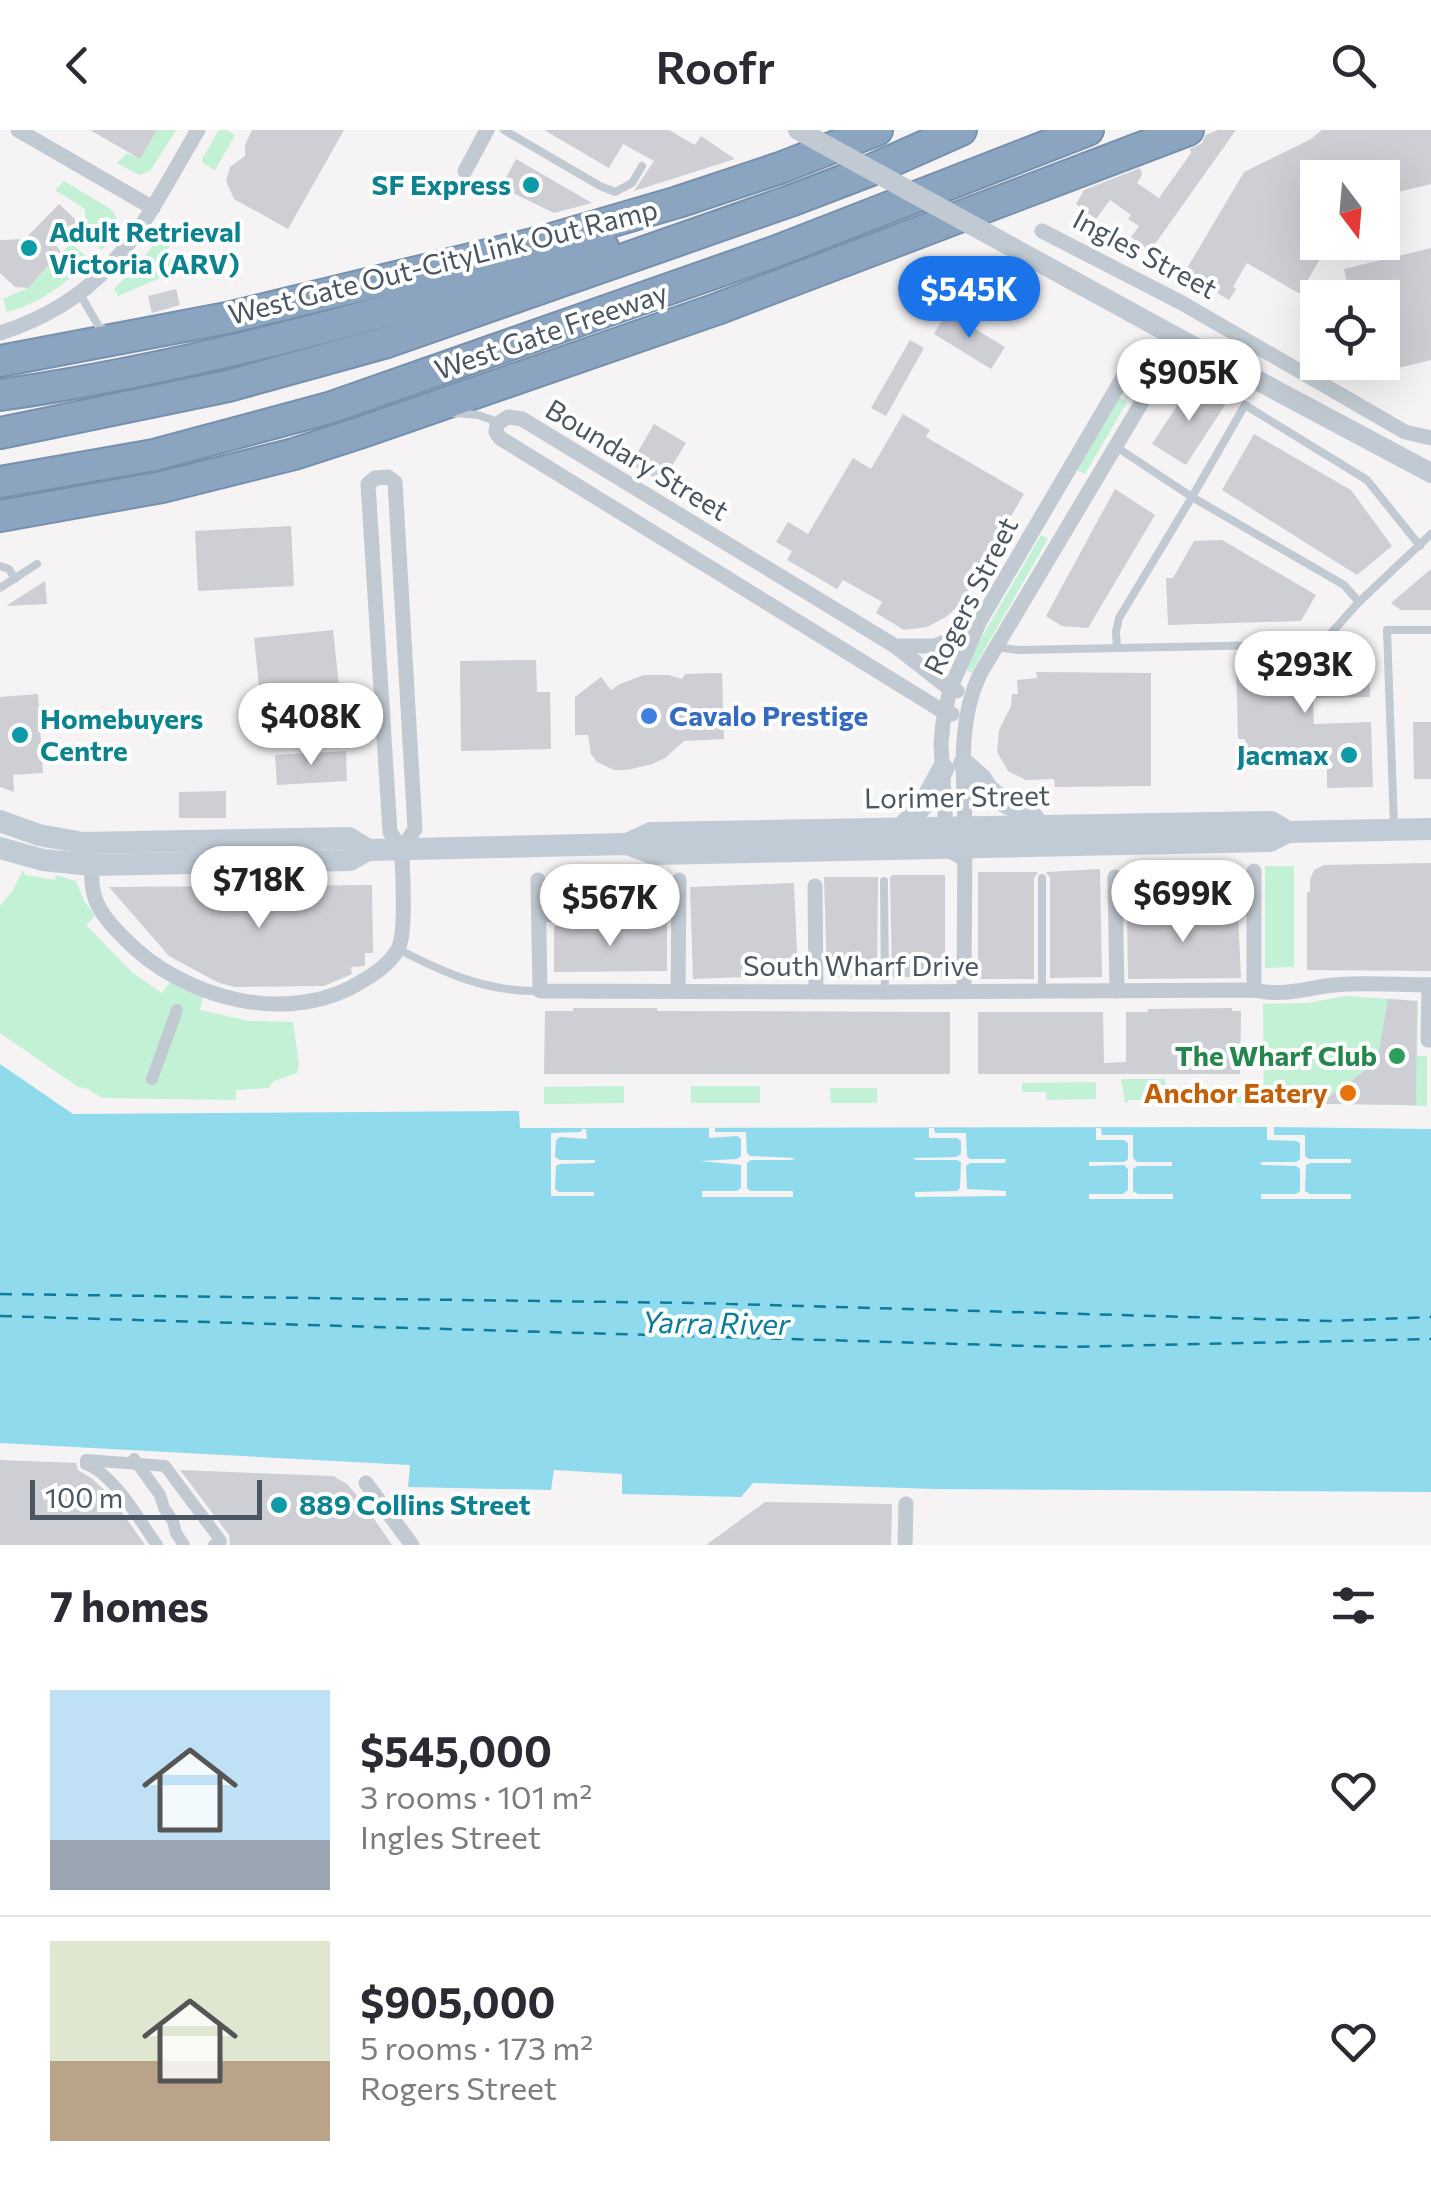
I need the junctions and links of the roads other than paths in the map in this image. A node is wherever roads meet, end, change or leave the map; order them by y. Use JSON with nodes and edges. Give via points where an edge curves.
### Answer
{"nodes":[{"id":1,"x":18,"y":130,"type":"edge"},
{"id":2,"x":198,"y":130,"type":"edge"},
{"id":3,"x":488,"y":130,"type":"edge"},
{"id":4,"x":504,"y":130,"type":"edge"},
{"id":5,"x":798,"y":130,"type":"edge"},
{"id":6,"x":876,"y":130,"type":"edge"},
{"id":7,"x":958,"y":130,"type":"edge"},
{"id":8,"x":1036,"y":130,"type":"edge"},
{"id":9,"x":1088,"y":130,"type":"edge"},
{"id":10,"x":1146,"y":130,"type":"edge"},
{"id":11,"x":1188,"y":130,"type":"edge"},
{"id":12,"x":642,"y":166,"type":"dead end"},
{"id":13,"x":464,"y":171,"type":"dead end"},
{"id":14,"x":153,"y":208,"type":"junction"},
{"id":15,"x":1042,"y":231,"type":"dead end"},
{"id":16,"x":541,"y":242,"type":"junction"},
{"id":17,"x":80,"y":294,"type":"junction"},
{"id":18,"x":0,"y":333,"type":"edge"},
{"id":19,"x":124,"y":339,"type":"junction"},
{"id":20,"x":0,"y":361,"type":"edge"},
{"id":21,"x":0,"y":383,"type":"edge"},
{"id":22,"x":0,"y":395,"type":"edge"},
{"id":23,"x":392,"y":422,"type":"junction"},
{"id":24,"x":498,"y":422,"type":"junction"},
{"id":25,"x":0,"y":430,"type":"edge"},
{"id":26,"x":1431,"y":438,"type":"edge"},
{"id":27,"x":1116,"y":446,"type":"junction"},
{"id":28,"x":0,"y":463,"type":"edge"},
{"id":29,"x":1431,"y":473,"type":"edge"},
{"id":30,"x":0,"y":482,"type":"edge"},
{"id":31,"x":1055,"y":490,"type":"junction"},
{"id":32,"x":1192,"y":498,"type":"junction"},
{"id":33,"x":0,"y":502,"type":"edge"},
{"id":34,"x":1080,"y":506,"type":"junction"},
{"id":35,"x":0,"y":516,"type":"edge"},
{"id":36,"x":1431,"y":534,"type":"edge"},
{"id":37,"x":1420,"y":546,"type":"junction"},
{"id":38,"x":37,"y":564,"type":"dead end"},
{"id":39,"x":0,"y":566,"type":"edge"},
{"id":40,"x":15,"y":578,"type":"junction"},
{"id":41,"x":0,"y":588,"type":"edge"},
{"id":42,"x":1359,"y":602,"type":"junction"},
{"id":43,"x":403,"y":616,"type":"junction"},
{"id":44,"x":376,"y":618,"type":"junction"},
{"id":45,"x":980,"y":622,"type":"junction"},
{"id":46,"x":1431,"y":630,"type":"edge"},
{"id":47,"x":895,"y":646,"type":"junction"},
{"id":48,"x":996,"y":647,"type":"junction"},
{"id":49,"x":1117,"y":648,"type":"junction"},
{"id":50,"x":950,"y":689,"type":"junction"},
{"id":51,"x":971,"y":695,"type":"junction"},
{"id":52,"x":944,"y":712,"type":"junction"},
{"id":53,"x":966,"y":716,"type":"junction"},
{"id":54,"x":410,"y":723,"type":"junction"},
{"id":55,"x":383,"y":724,"type":"junction"},
{"id":56,"x":954,"y":767,"type":"junction"},
{"id":57,"x":0,"y":821,"type":"edge"},
{"id":58,"x":1039,"y":826,"type":"junction"},
{"id":59,"x":902,"y":828,"type":"junction"},
{"id":60,"x":1431,"y":829,"type":"edge"},
{"id":61,"x":1394,"y":830,"type":"junction"},
{"id":62,"x":1288,"y":832,"type":"junction"},
{"id":63,"x":957,"y":842,"type":"junction"},
{"id":64,"x":628,"y":844,"type":"junction"},
{"id":65,"x":0,"y":848,"type":"edge"},
{"id":66,"x":402,"y":849,"type":"junction"},
{"id":67,"x":91,"y":854,"type":"junction"},
{"id":68,"x":1254,"y":871,"type":"dead end"},
{"id":69,"x":1115,"y":877,"type":"dead end"},
{"id":70,"x":1042,"y":878,"type":"dead end"},
{"id":71,"x":538,"y":880,"type":"dead end"},
{"id":72,"x":679,"y":880,"type":"dead end"},
{"id":73,"x":884,"y":881,"type":"dead end"},
{"id":74,"x":815,"y":886,"type":"dead end"},
{"id":75,"x":1132,"y":904,"type":"dead end"},
{"id":76,"x":1254,"y":905,"type":"junction"},
{"id":77,"x":539,"y":918,"type":"junction"},
{"id":78,"x":661,"y":918,"type":"dead end"},
{"id":79,"x":398,"y":949,"type":"junction"},
{"id":80,"x":1430,"y":985,"type":"edge"},
{"id":81,"x":540,"y":990,"type":"junction"},
{"id":82,"x":964,"y":990,"type":"junction"},
{"id":83,"x":1254,"y":990,"type":"junction"},
{"id":84,"x":678,"y":991,"type":"junction"},
{"id":85,"x":1042,"y":991,"type":"junction"},
{"id":86,"x":1118,"y":991,"type":"junction"},
{"id":87,"x":816,"y":992,"type":"junction"},
{"id":88,"x":885,"y":992,"type":"junction"},
{"id":89,"x":177,"y":1010,"type":"dead end"},
{"id":90,"x":1430,"y":1040,"type":"edge"},
{"id":91,"x":152,"y":1079,"type":"dead end"},
{"id":92,"x":135,"y":1461,"type":"junction"},
{"id":93,"x":366,"y":1483,"type":"dead end"},
{"id":94,"x":906,"y":1504,"type":"dead end"},
{"id":95,"x":157,"y":1545,"type":"edge"},
{"id":96,"x":184,"y":1545,"type":"edge"},
{"id":97,"x":214,"y":1545,"type":"edge"},
{"id":98,"x":412,"y":1545,"type":"edge"},
{"id":99,"x":905,"y":1545,"type":"edge"}],
"edges":[{"from":1,"to":14,"type":"street"},
{"from":2,"to":14,"type":"street"},
{"from":3,"to":13,"type":"street"},
{"from":4,"to":12,"type":"lane","via":[[615,192],[632,183]]},
{"from":5,"to":29,"type":"street","name":"Ingles Street","bridge":true},
{"from":6,"to":16,"type":"highway","name":"West Gate Out-CityLink Out Ramp","via":[[780,168]]},
{"from":7,"to":22,"type":"highway","via":[[421,302],[194,360]]},
{"from":7,"to":25,"type":"highway","name":"West Gate Freeway","via":[[790,201],[406,336],[228,386]]},
{"from":8,"to":28,"type":"highway","via":[[719,251],[318,391],[135,439]]},
{"from":9,"to":30,"type":"highway","name":"West Gate Freeway","via":[[774,252],[329,408],[154,454]]},
{"from":10,"to":33,"type":"highway","via":[[392,408],[162,472]]},
{"from":11,"to":23,"type":"highway","via":[[717,309]]},
{"from":14,"to":17,"type":"street","via":[[121,254]]},
{"from":15,"to":26,"type":"street","name":"Ingles Street","via":[[1405,432]]},
{"from":16,"to":19,"type":"highway","name":"West Gate Out-CityLink Out Ramp"},
{"from":16,"to":21,"type":"highway","via":[[360,298]]},
{"from":17,"to":18,"type":"street"},
{"from":17,"to":19,"type":"lane","via":[[100,327]]},
{"from":19,"to":20,"type":"highway","name":"West Gate Out-CityLink Out Ramp"},
{"from":23,"to":24,"type":"lane","via":[[446,413]]},
{"from":23,"to":35,"type":"highway","via":[[220,473]]},
{"from":24,"to":47,"type":"street","name":"Boundary Street","via":[[522,419]]},
{"from":24,"to":52,"type":"street","name":"Boundary Street","via":[[500,438]]},
{"from":27,"to":31,"type":"street","name":"Rogers Street","via":[[1149,390],[1148,379],[1136,372],[1122,379]]},
{"from":27,"to":32,"type":"lane"},
{"from":27,"to":34,"type":"street","name":"Rogers Street"},
{"from":31,"to":34,"type":"street"},
{"from":31,"to":45,"type":"street","name":"Rogers Street"},
{"from":32,"to":37,"type":"lane","via":[[1246,406],[1367,480]]},
{"from":32,"to":42,"type":"lane","via":[[1344,584]]},
{"from":32,"to":49,"type":"lane","via":[[1120,618]]},
{"from":34,"to":48,"type":"street","name":"Rogers Street"},
{"from":36,"to":37,"type":"lane"},
{"from":37,"to":42,"type":"lane"},
{"from":38,"to":40,"type":"lane"},
{"from":39,"to":40,"type":"lane"},
{"from":40,"to":41,"type":"lane"},
{"from":42,"to":49,"type":"lane","via":[[1317,644]]},
{"from":43,"to":44,"type":"street"},
{"from":43,"to":44,"type":"street","via":[[395,482],[375,478],[368,484]]},
{"from":43,"to":54,"type":"street"},
{"from":44,"to":55,"type":"street"},
{"from":45,"to":47,"type":"street","via":[[935,646]]},
{"from":45,"to":50,"type":"street","name":"Rogers Street"},
{"from":46,"to":61,"type":"lane","via":[[1387,630]]},
{"from":47,"to":50,"type":"street","name":"Boundary Street"},
{"from":48,"to":49,"type":"lane"},
{"from":48,"to":51,"type":"street","name":"Rogers Street"},
{"from":50,"to":51,"type":"street","name":"Boundary Street"},
{"from":50,"to":52,"type":"street","name":"Rogers Street"},
{"from":51,"to":53,"type":"street","name":"Rogers Street"},
{"from":52,"to":53,"type":"street","name":"Boundary Street"},
{"from":52,"to":56,"type":"street","name":"Rogers Street","via":[[942,732]]},
{"from":53,"to":56,"type":"street","name":"Rogers Street"},
{"from":54,"to":55,"type":"street"},
{"from":54,"to":66,"type":"street","via":[[415,832]]},
{"from":55,"to":66,"type":"street","via":[[390,832]]},
{"from":56,"to":58,"type":"main road","via":[[981,779]]},
{"from":56,"to":59,"type":"main road"},
{"from":56,"to":63,"type":"street","name":"Rogers Street"},
{"from":57,"to":67,"type":"main road","name":"Lorimer Street"},
{"from":58,"to":62,"type":"main road","name":"Lorimer Street","via":[[1271,822]]},
{"from":58,"to":63,"type":"main road","name":"Lorimer Street"},
{"from":59,"to":63,"type":"main road","name":"Lorimer Street"},
{"from":59,"to":64,"type":"main road","name":"Lorimer Street","via":[[651,833]]},
{"from":60,"to":61,"type":"main road","name":"Lorimer Street"},
{"from":61,"to":62,"type":"main road","name":"Lorimer Street"},
{"from":62,"to":63,"type":"main road","name":"Lorimer Street","via":[[1270,841]]},
{"from":63,"to":64,"type":"main road","name":"Lorimer Street","via":[[654,854]]},
{"from":63,"to":82,"type":"street","name":"Rogers Street"},
{"from":64,"to":66,"type":"main road","name":"Lorimer Street"},
{"from":65,"to":67,"type":"main road","name":"Lorimer Street","via":[[53,862]]},
{"from":66,"to":67,"type":"main road","name":"Lorimer Street","via":[[368,850],[349,838]]},
{"from":66,"to":79,"type":"street"},
{"from":67,"to":79,"type":"street","via":[[94,896],[114,927],[153,964],[209,992],[282,1004],[322,1000],[370,976]]},
{"from":68,"to":76,"type":"street"},
{"from":69,"to":86,"type":"street"},
{"from":70,"to":85,"type":"lane"},
{"from":71,"to":77,"type":"street"},
{"from":72,"to":84,"type":"street"},
{"from":73,"to":88,"type":"lane"},
{"from":74,"to":87,"type":"street"},
{"from":75,"to":76,"type":"lane"},
{"from":76,"to":83,"type":"street"},
{"from":77,"to":78,"type":"lane"},
{"from":77,"to":81,"type":"street"},
{"from":79,"to":81,"type":"lane","name":"South Wharf Drive","via":[[477,984]]},
{"from":80,"to":83,"type":"street","name":"South Wharf Drive"},
{"from":80,"to":90,"type":"street"},
{"from":81,"to":84,"type":"street","name":"South Wharf Drive"},
{"from":82,"to":85,"type":"street","name":"South Wharf Drive"},
{"from":82,"to":88,"type":"street","name":"South Wharf Drive"},
{"from":83,"to":86,"type":"street","name":"South Wharf Drive"},
{"from":84,"to":87,"type":"street","name":"South Wharf Drive"},
{"from":85,"to":86,"type":"street","name":"South Wharf Drive"},
{"from":87,"to":88,"type":"street","name":"South Wharf Drive"},
{"from":89,"to":91,"type":"street"},
{"from":92,"to":95,"type":"street","via":[[86,1464],[110,1480]]},
{"from":92,"to":96,"type":"street"},
{"from":92,"to":97,"type":"street","via":[[165,1466],[220,1541]]},
{"from":93,"to":98,"type":"street"},
{"from":94,"to":99,"type":"street"}]}
